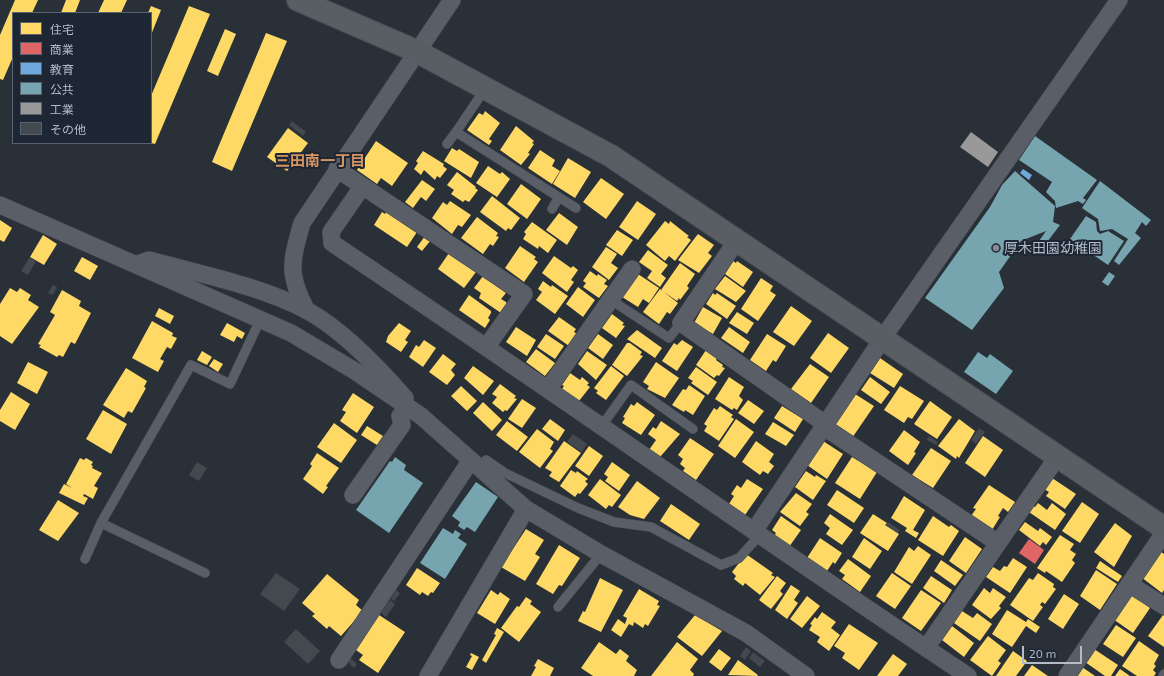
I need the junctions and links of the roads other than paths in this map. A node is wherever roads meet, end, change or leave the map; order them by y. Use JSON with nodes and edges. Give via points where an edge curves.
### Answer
{"nodes":[{"id":1,"x":298,"y":0,"type":"edge"},
{"id":2,"x":452,"y":0,"type":"edge"},
{"id":3,"x":1119,"y":0,"type":"edge"},
{"id":4,"x":416,"y":51,"type":"junction"},
{"id":5,"x":485,"y":89,"type":"junction"},
{"id":6,"x":456,"y":132,"type":"junction"},
{"id":7,"x":447,"y":144,"type":"dead end"},
{"id":8,"x":337,"y":169,"type":"junction"},
{"id":9,"x":362,"y":187,"type":"junction"},
{"id":10,"x":559,"y":197,"type":"junction"},
{"id":11,"x":0,"y":206,"type":"edge"},
{"id":12,"x":576,"y":208,"type":"dead end"},
{"id":13,"x":552,"y":209,"type":"dead end"},
{"id":14,"x":737,"y":240,"type":"junction"},
{"id":15,"x":134,"y":266,"type":"junction"},
{"id":16,"x":632,"y":269,"type":"dead end"},
{"id":17,"x":611,"y":300,"type":"junction"},
{"id":18,"x":307,"y":311,"type":"junction"},
{"id":19,"x":261,"y":318,"type":"junction"},
{"id":20,"x":681,"y":323,"type":"junction"},
{"id":21,"x":884,"y":338,"type":"junction"},
{"id":22,"x":487,"y":346,"type":"junction"},
{"id":23,"x":548,"y":389,"type":"junction"},
{"id":24,"x":414,"y":411,"type":"junction"},
{"id":25,"x":601,"y":427,"type":"junction"},
{"id":26,"x":824,"y":427,"type":"junction"},
{"id":27,"x":693,"y":429,"type":"dead end"},
{"id":28,"x":1058,"y":456,"type":"junction"},
{"id":29,"x":478,"y":460,"type":"junction"},
{"id":30,"x":353,"y":495,"type":"dead end"},
{"id":31,"x":526,"y":509,"type":"junction"},
{"id":32,"x":101,"y":523,"type":"junction"},
{"id":33,"x":1164,"y":528,"type":"edge"},
{"id":34,"x":1164,"y":533,"type":"edge"},
{"id":35,"x":756,"y":534,"type":"junction"},
{"id":36,"x":998,"y":543,"type":"junction"},
{"id":37,"x":601,"y":554,"type":"junction"},
{"id":38,"x":85,"y":559,"type":"dead end"},
{"id":39,"x":205,"y":572,"type":"dead end"},
{"id":40,"x":1129,"y":584,"type":"junction"},
{"id":41,"x":1164,"y":606,"type":"edge"},
{"id":42,"x":558,"y":607,"type":"dead end"},
{"id":43,"x":926,"y":648,"type":"junction"},
{"id":44,"x":339,"y":660,"type":"dead end"},
{"id":45,"x":800,"y":674,"type":"edge"},
{"id":46,"x":428,"y":676,"type":"edge"},
{"id":47,"x":968,"y":676,"type":"edge"},
{"id":48,"x":1067,"y":676,"type":"edge"}],
"edges":[{"from":1,"to":4,"type":"street"},
{"from":2,"to":4,"type":"street"},
{"from":3,"to":21,"type":"street"},
{"from":4,"to":5,"type":"street"},
{"from":4,"to":8,"type":"street"},
{"from":5,"to":6,"type":"lane"},
{"from":5,"to":14,"type":"street","via":[[611,156]]},
{"from":6,"to":7,"type":"lane"},
{"from":6,"to":10,"type":"lane"},
{"from":8,"to":9,"type":"street"},
{"from":8,"to":18,"type":"street","via":[[302,223],[293,253],[292,276],[296,291]]},
{"from":9,"to":22,"type":"street","via":[[331,232],[332,243]]},
{"from":9,"to":22,"type":"street","via":[[524,294]]},
{"from":10,"to":12,"type":"lane"},
{"from":10,"to":13,"type":"lane"},
{"from":11,"to":15,"type":"street"},
{"from":14,"to":20,"type":"street"},
{"from":14,"to":21,"type":"street"},
{"from":15,"to":18,"type":"street","via":[[148,260],[262,292]]},
{"from":15,"to":19,"type":"street"},
{"from":16,"to":17,"type":"street"},
{"from":17,"to":20,"type":"lane","via":[[669,338]]},
{"from":17,"to":23,"type":"street"},
{"from":18,"to":24,"type":"street","via":[[330,325],[383,372]]},
{"from":19,"to":24,"type":"street","via":[[292,333],[355,371]]},
{"from":19,"to":32,"type":"lane","via":[[230,384],[191,365]]},
{"from":20,"to":26,"type":"street","via":[[821,421]]},
{"from":21,"to":26,"type":"street"},
{"from":21,"to":28,"type":"street"},
{"from":22,"to":23,"type":"street"},
{"from":23,"to":25,"type":"street"},
{"from":24,"to":29,"type":"street"},
{"from":24,"to":30,"type":"street","via":[[400,416],[402,425]]},
{"from":25,"to":27,"type":"lane","via":[[631,385]]},
{"from":25,"to":35,"type":"street"},
{"from":26,"to":35,"type":"street"},
{"from":26,"to":36,"type":"street"},
{"from":28,"to":33,"type":"street"},
{"from":28,"to":36,"type":"street"},
{"from":29,"to":31,"type":"street"},
{"from":29,"to":35,"type":"lane","via":[[578,508],[614,522],[651,527],[721,565],[739,558]]},
{"from":29,"to":44,"type":"street"},
{"from":31,"to":37,"type":"street"},
{"from":31,"to":46,"type":"street"},
{"from":32,"to":38,"type":"lane"},
{"from":32,"to":39,"type":"lane"},
{"from":34,"to":40,"type":"street"},
{"from":35,"to":43,"type":"street"},
{"from":36,"to":43,"type":"street"},
{"from":37,"to":42,"type":"lane"},
{"from":37,"to":45,"type":"street","via":[[746,633]]},
{"from":40,"to":41,"type":"street"},
{"from":40,"to":48,"type":"street"},
{"from":43,"to":47,"type":"street"}]}
